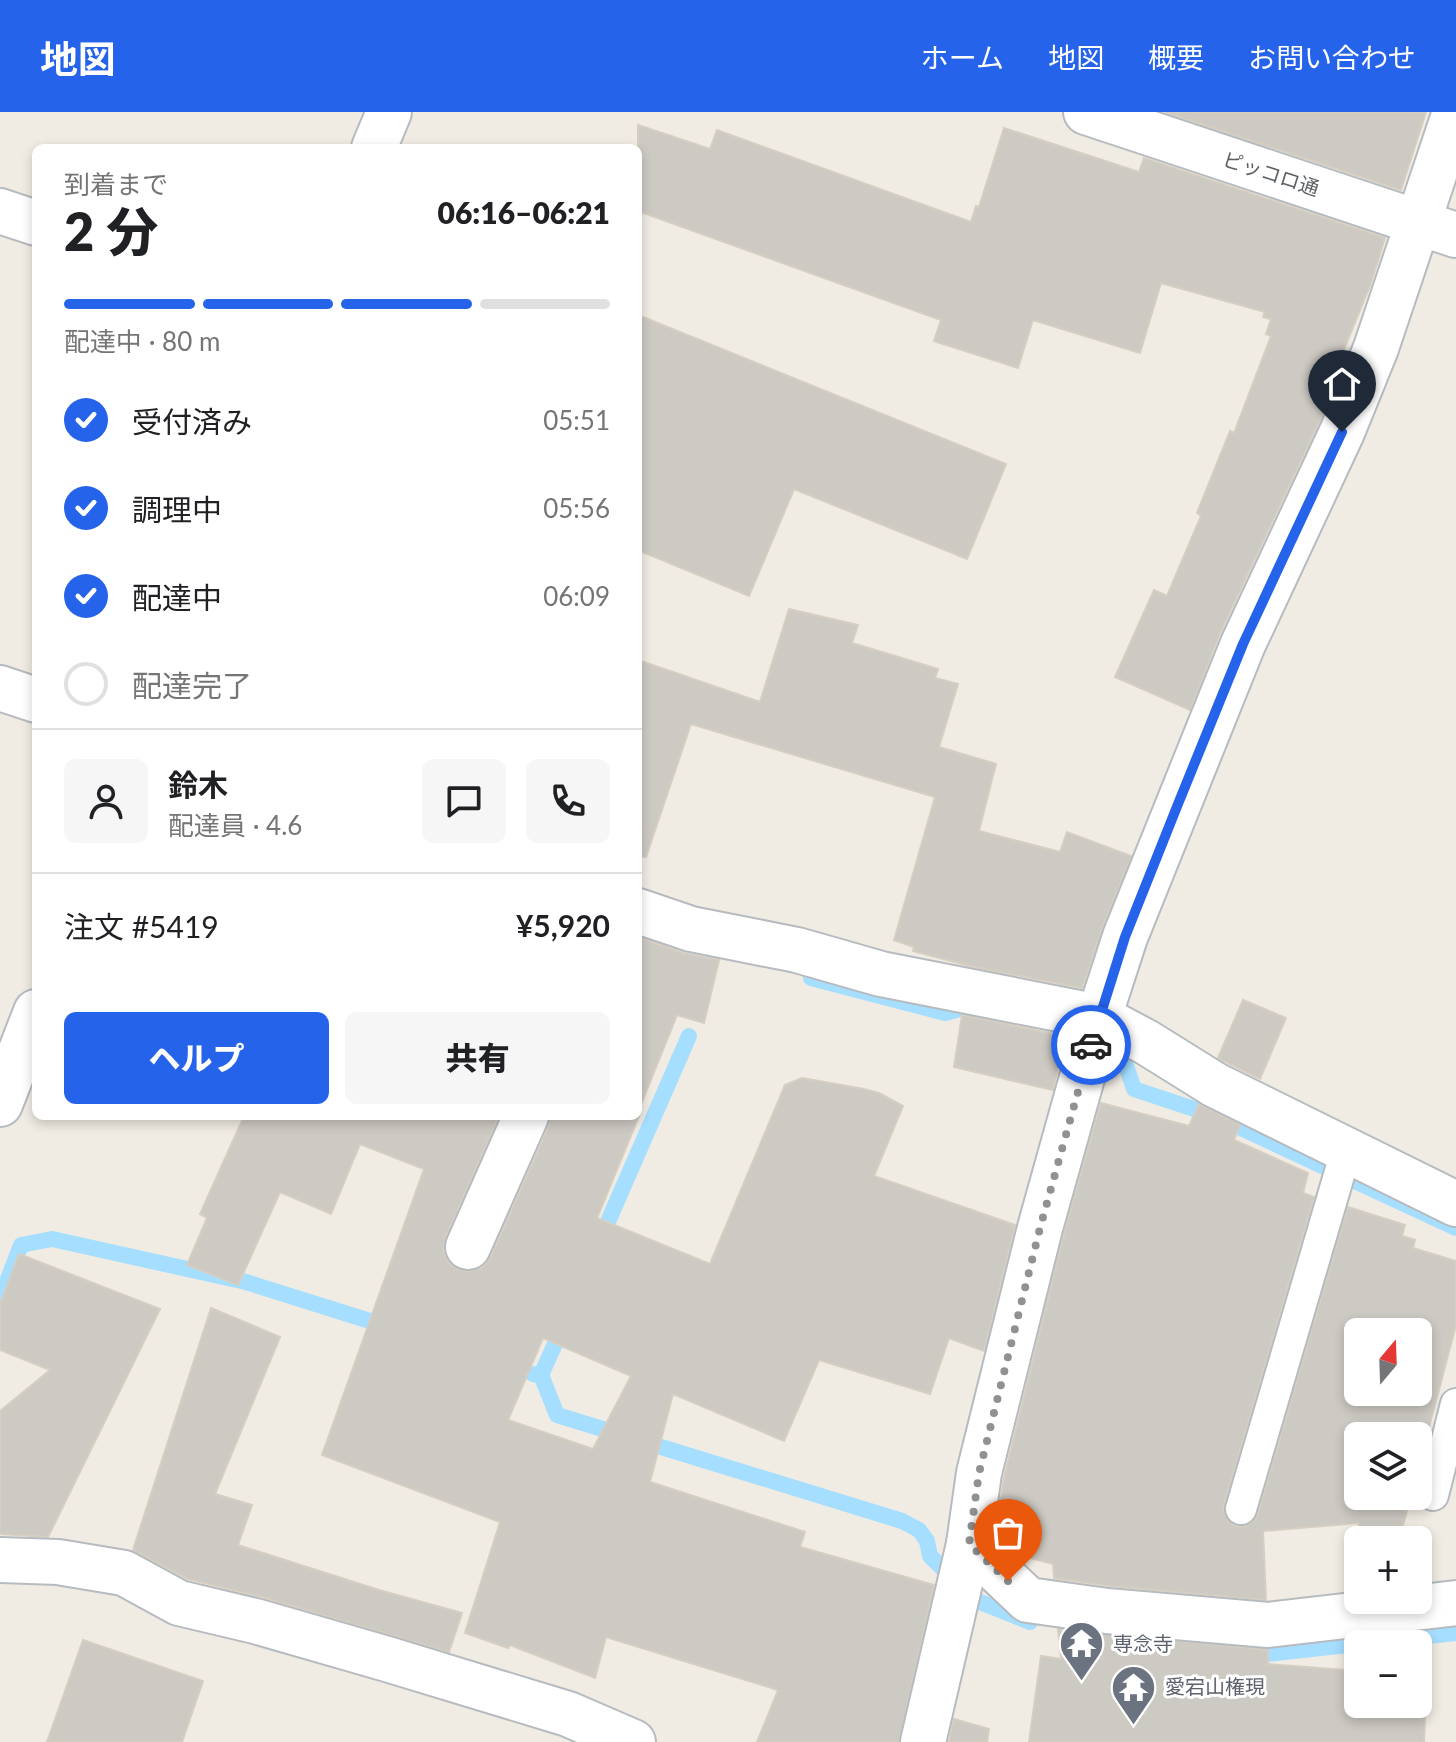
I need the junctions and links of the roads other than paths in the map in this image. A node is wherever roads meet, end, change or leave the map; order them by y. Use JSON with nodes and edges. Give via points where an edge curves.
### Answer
{"nodes":[{"id":1,"x":389,"y":112,"type":"edge"},
{"id":2,"x":1086,"y":112,"type":"edge"},
{"id":3,"x":1455,"y":112,"type":"edge"},
{"id":4,"x":376,"y":144,"type":"edge"},
{"id":5,"x":0,"y":211,"type":"edge"},
{"id":6,"x":32,"y":222,"type":"edge"},
{"id":7,"x":1437,"y":229,"type":"edge"},
{"id":8,"x":0,"y":688,"type":"edge"},
{"id":9,"x":32,"y":699,"type":"edge"},
{"id":10,"x":642,"y":912,"type":"edge"},
{"id":11,"x":1099,"y":1017,"type":"junction"},
{"id":12,"x":32,"y":1022,"type":"edge"},
{"id":13,"x":0,"y":1104,"type":"edge"},
{"id":14,"x":524,"y":1120,"type":"edge"},
{"id":15,"x":1342,"y":1165,"type":"junction"},
{"id":16,"x":1456,"y":1204,"type":"edge"},
{"id":17,"x":468,"y":1247,"type":"dead end"},
{"id":18,"x":1456,"y":1404,"type":"edge"},
{"id":19,"x":1433,"y":1495,"type":"dead end"},
{"id":20,"x":1241,"y":1509,"type":"dead end"},
{"id":21,"x":969,"y":1544,"type":"junction"},
{"id":22,"x":0,"y":1560,"type":"edge"},
{"id":23,"x":1456,"y":1603,"type":"edge"},
{"id":24,"x":633,"y":1742,"type":"edge"},
{"id":25,"x":923,"y":1742,"type":"edge"}],
"edges":[{"from":1,"to":4,"type":"street"},
{"from":2,"to":7,"type":"street","name":"ピッコロ通"},
{"from":3,"to":7,"type":"street"},
{"from":5,"to":6,"type":"street"},
{"from":7,"to":11,"type":"street","via":[[1370,362],[1243,644],[1125,937]]},
{"from":8,"to":9,"type":"street"},
{"from":10,"to":11,"type":"street","via":[[881,974]]},
{"from":11,"to":15,"type":"street"},
{"from":11,"to":21,"type":"street","via":[[979,1473]]},
{"from":12,"to":13,"type":"street"},
{"from":14,"to":17,"type":"street"},
{"from":15,"to":16,"type":"street"},
{"from":15,"to":20,"type":"lane"},
{"from":18,"to":19,"type":"lane"},
{"from":21,"to":23,"type":"street","via":[[1028,1600],[1107,1611],[1268,1625]]},
{"from":21,"to":25,"type":"street"},
{"from":22,"to":24,"type":"street","via":[[58,1562],[124,1573],[179,1603],[568,1714]]}]}
